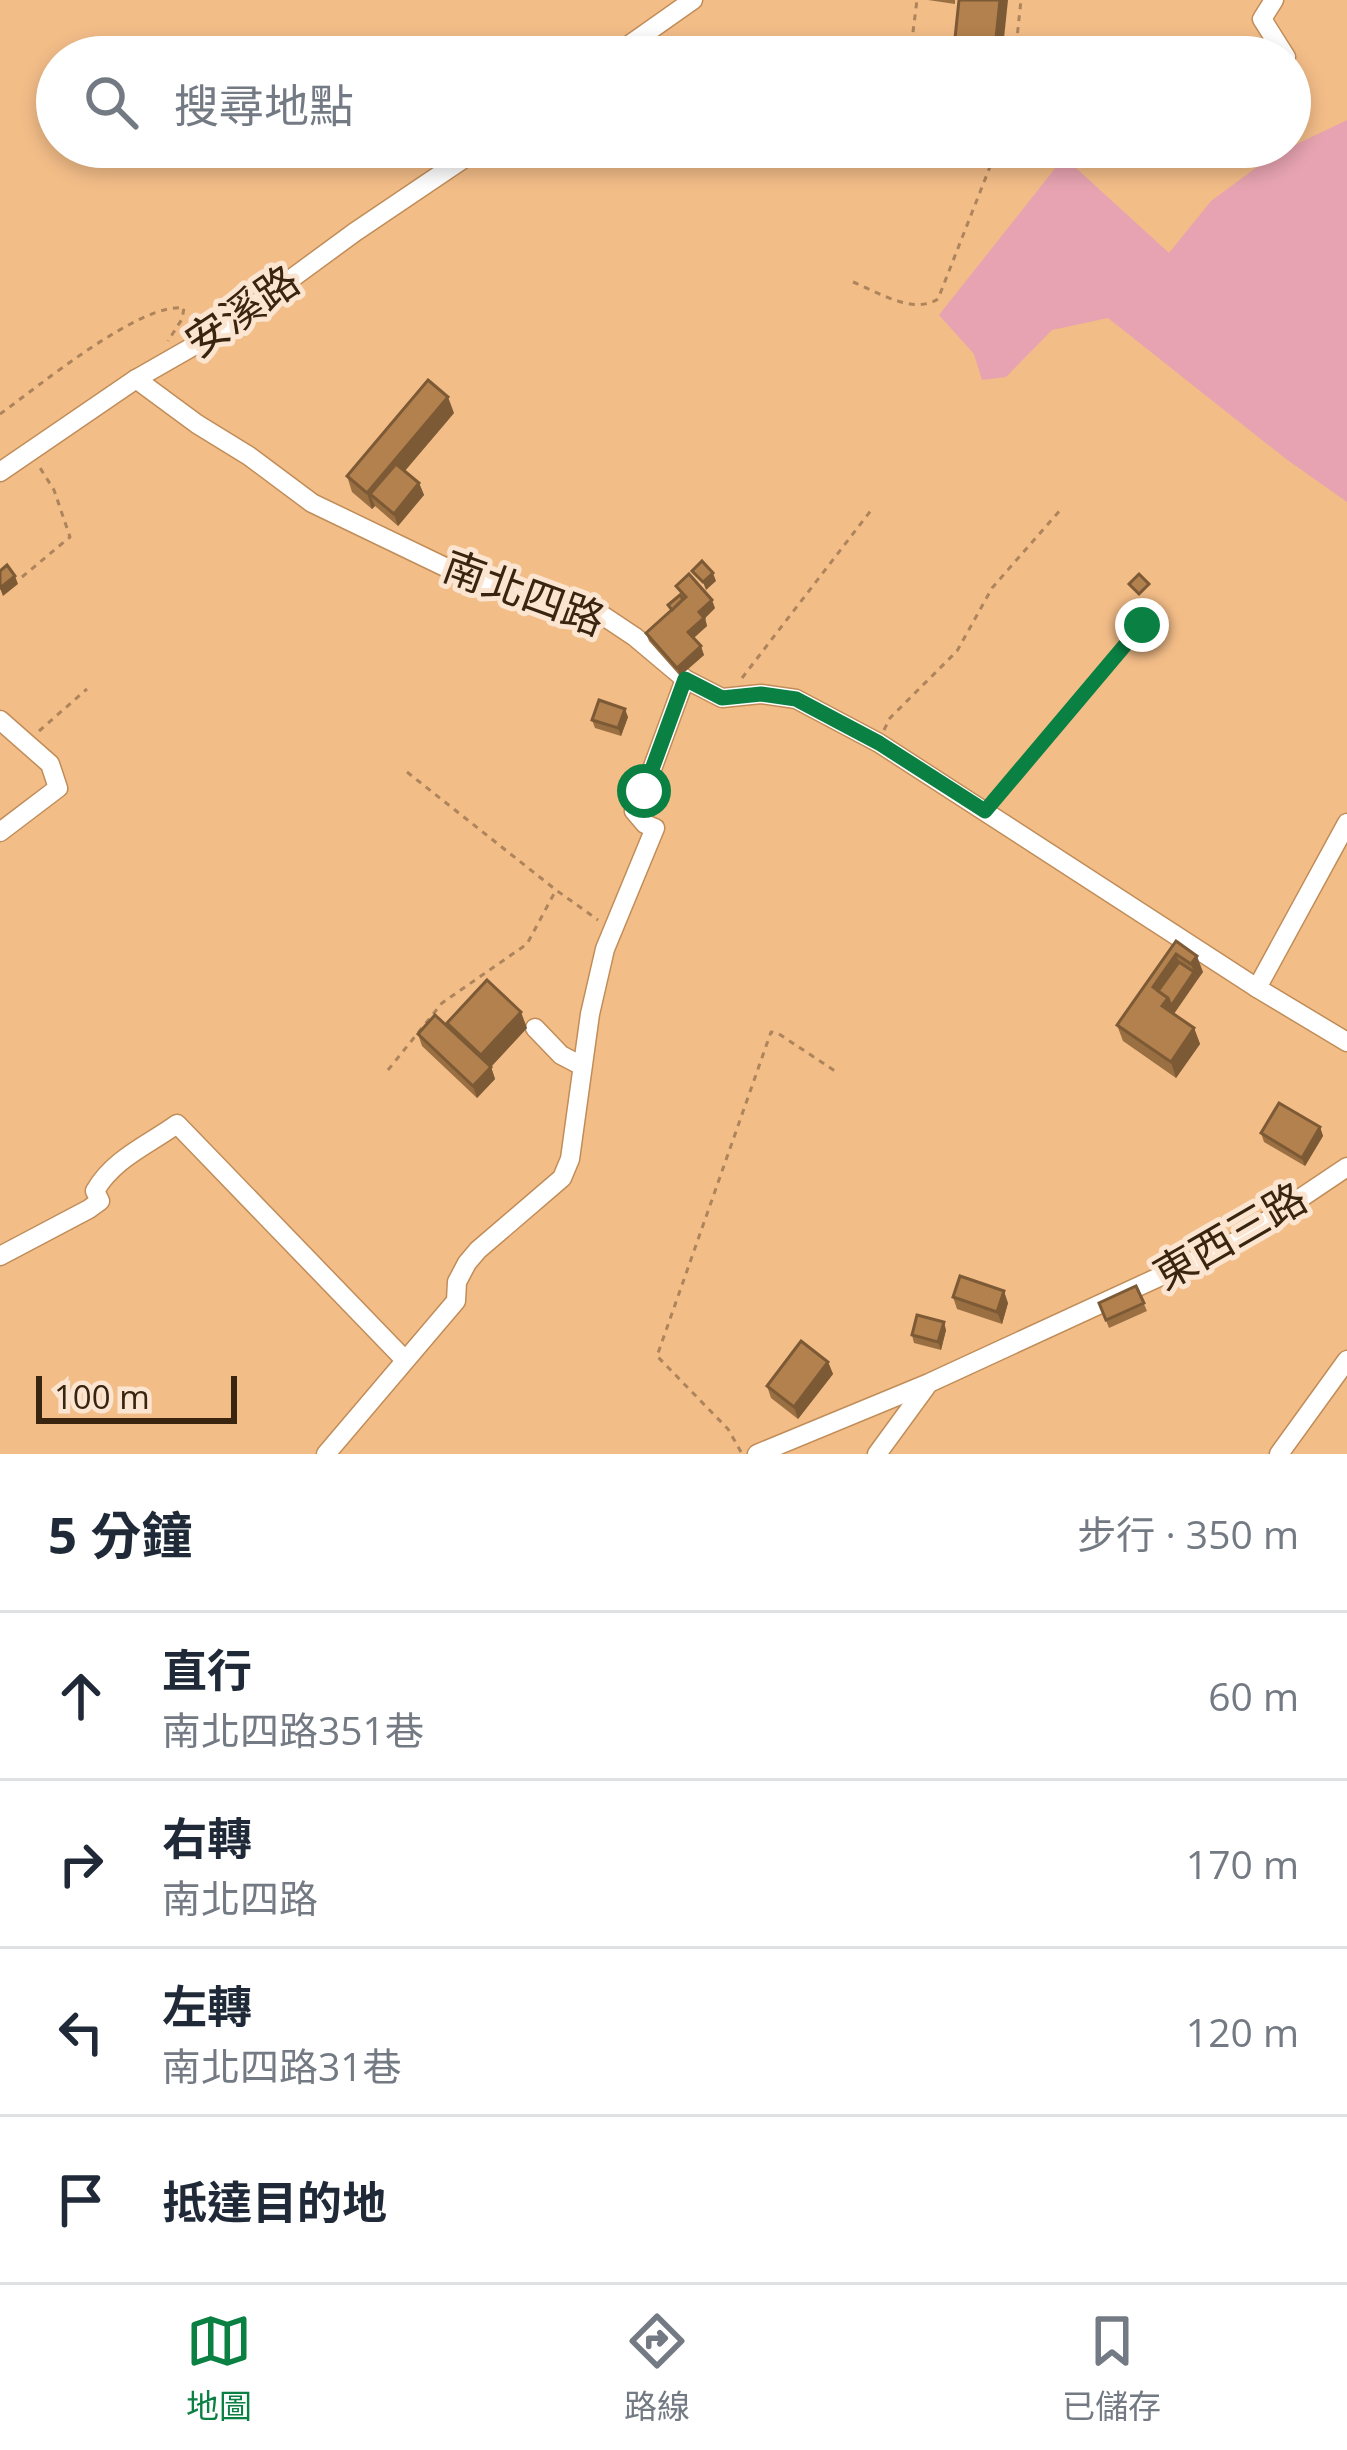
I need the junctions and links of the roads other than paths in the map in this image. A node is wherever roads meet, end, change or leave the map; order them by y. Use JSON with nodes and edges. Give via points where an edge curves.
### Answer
{"nodes":[{"id":1,"x":693,"y":0,"type":"edge"},
{"id":2,"x":1274,"y":0,"type":"edge"},
{"id":3,"x":642,"y":36,"type":"edge"},
{"id":4,"x":1273,"y":36,"type":"edge"},
{"id":5,"x":450,"y":168,"type":"edge"},
{"id":6,"x":136,"y":380,"type":"junction"},
{"id":7,"x":0,"y":472,"type":"edge"},
{"id":8,"x":685,"y":679,"type":"junction"},
{"id":9,"x":0,"y":720,"type":"edge"},
{"id":10,"x":1347,"y":823,"type":"edge"},
{"id":11,"x":0,"y":832,"type":"edge"},
{"id":12,"x":1257,"y":988,"type":"junction"},
{"id":13,"x":536,"y":1028,"type":"dead end"},
{"id":14,"x":1347,"y":1042,"type":"edge"},
{"id":15,"x":582,"y":1066,"type":"junction"},
{"id":16,"x":1347,"y":1167,"type":"edge"},
{"id":17,"x":0,"y":1256,"type":"edge"},
{"id":18,"x":404,"y":1359,"type":"junction"},
{"id":19,"x":1347,"y":1360,"type":"edge"},
{"id":20,"x":928,"y":1383,"type":"junction"},
{"id":21,"x":326,"y":1454,"type":"edge"},
{"id":22,"x":757,"y":1454,"type":"edge"},
{"id":23,"x":878,"y":1454,"type":"edge"},
{"id":24,"x":1279,"y":1454,"type":"edge"}],
"edges":[{"from":1,"to":3,"type":"street"},
{"from":2,"to":4,"type":"street","via":[[1262,19]]},
{"from":5,"to":6,"type":"street","name":"安溪路","via":[[220,331]]},
{"from":6,"to":7,"type":"street","name":"安溪路"},
{"from":6,"to":8,"type":"street","name":"南北四路","via":[[312,503],[526,602],[596,611]]},
{"from":8,"to":12,"type":"street","name":"南北四路","via":[[722,698],[796,699],[879,743]]},
{"from":8,"to":15,"type":"street","via":[[634,811],[655,828],[604,950]]},
{"from":9,"to":11,"type":"street","via":[[50,764],[58,788]]},
{"from":10,"to":12,"type":"street"},
{"from":12,"to":14,"type":"street","name":"南北四路"},
{"from":13,"to":15,"type":"street"},
{"from":15,"to":18,"type":"street","via":[[562,1178],[478,1250],[457,1282],[457,1301]]},
{"from":16,"to":20,"type":"street","name":"東西三路","via":[[1235,1243]]},
{"from":17,"to":18,"type":"street","via":[[100,1201],[95,1191],[104,1175],[177,1124]]},
{"from":18,"to":21,"type":"street"},
{"from":19,"to":24,"type":"street"},
{"from":20,"to":22,"type":"street","name":"東西三路"},
{"from":20,"to":23,"type":"street"}]}
